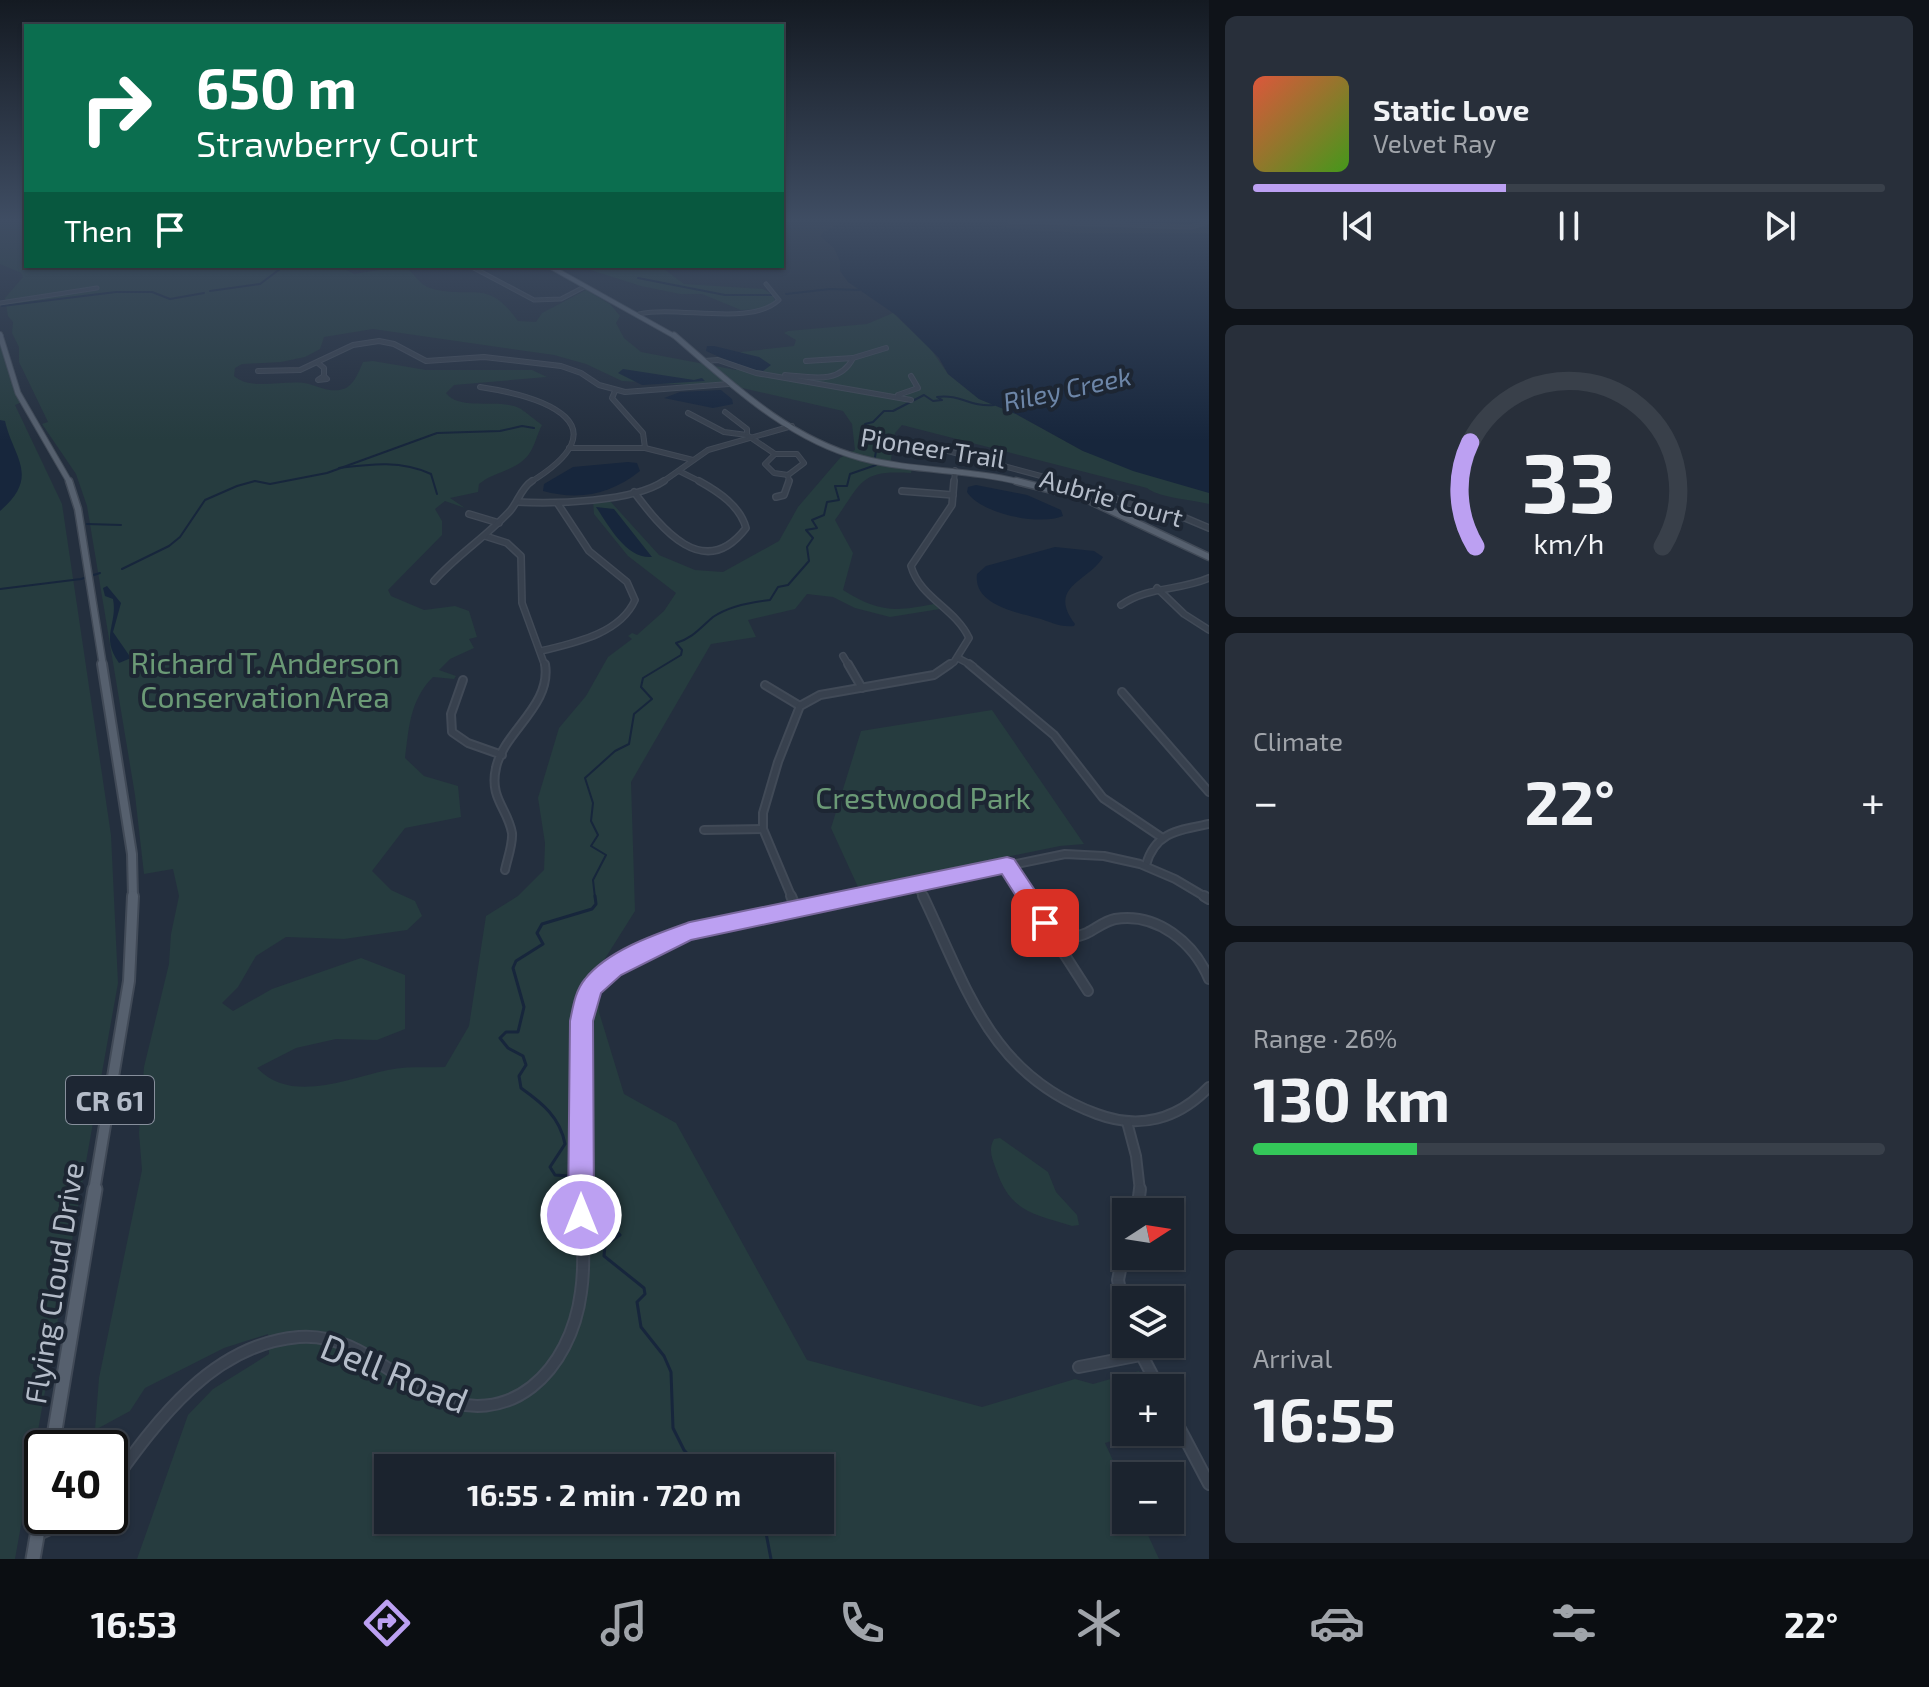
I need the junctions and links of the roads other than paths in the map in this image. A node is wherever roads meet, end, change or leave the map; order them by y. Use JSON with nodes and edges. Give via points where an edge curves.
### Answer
{"nodes":[{"id":1,"x":60,"y":294,"type":"edge"},
{"id":2,"x":522,"y":294,"type":"edge"},
{"id":3,"x":571,"y":294,"type":"edge"},
{"id":4,"x":598,"y":294,"type":"edge"},
{"id":5,"x":774,"y":294,"type":"edge"},
{"id":6,"x":0,"y":303,"type":"edge"},
{"id":7,"x":639,"y":314,"type":"junction"},
{"id":8,"x":0,"y":334,"type":"edge"},
{"id":9,"x":886,"y":348,"type":"dead end"},
{"id":10,"x":853,"y":358,"type":"junction"},
{"id":11,"x":704,"y":361,"type":"junction"},
{"id":12,"x":806,"y":361,"type":"dead end"},
{"id":13,"x":318,"y":363,"type":"junction"},
{"id":14,"x":258,"y":371,"type":"dead end"},
{"id":15,"x":773,"y":374,"type":"junction"},
{"id":16,"x":324,"y":376,"type":"dead end"},
{"id":17,"x":911,"y":376,"type":"dead end"},
{"id":18,"x":727,"y":382,"type":"junction"},
{"id":19,"x":480,"y":387,"type":"dead end"},
{"id":20,"x":615,"y":391,"type":"junction"},
{"id":21,"x":891,"y":396,"type":"junction"},
{"id":22,"x":911,"y":400,"type":"dead end"},
{"id":23,"x":725,"y":412,"type":"dead end"},
{"id":24,"x":688,"y":413,"type":"dead end"},
{"id":25,"x":792,"y":426,"type":"junction"},
{"id":26,"x":752,"y":438,"type":"junction"},
{"id":27,"x":922,"y":444,"type":"dead end"},
{"id":28,"x":569,"y":448,"type":"junction"},
{"id":29,"x":645,"y":448,"type":"junction"},
{"id":30,"x":775,"y":454,"type":"junction"},
{"id":31,"x":693,"y":460,"type":"junction"},
{"id":32,"x":955,"y":470,"type":"junction"},
{"id":33,"x":679,"y":471,"type":"junction"},
{"id":34,"x":788,"y":475,"type":"junction"},
{"id":35,"x":902,"y":491,"type":"dead end"},
{"id":36,"x":634,"y":492,"type":"junction"},
{"id":37,"x":953,"y":495,"type":"junction"},
{"id":38,"x":776,"y":497,"type":"dead end"},
{"id":39,"x":517,"y":502,"type":"junction"},
{"id":40,"x":558,"y":504,"type":"junction"},
{"id":41,"x":469,"y":514,"type":"dead end"},
{"id":42,"x":499,"y":523,"type":"junction"},
{"id":43,"x":1209,"y":528,"type":"edge"},
{"id":44,"x":485,"y":536,"type":"junction"},
{"id":45,"x":1209,"y":557,"type":"edge"},
{"id":46,"x":1209,"y":578,"type":"edge"},
{"id":47,"x":434,"y":581,"type":"dead end"},
{"id":48,"x":1157,"y":588,"type":"junction"},
{"id":49,"x":1121,"y":605,"type":"dead end"},
{"id":50,"x":1209,"y":630,"type":"edge"},
{"id":51,"x":541,"y":651,"type":"junction"},
{"id":52,"x":843,"y":656,"type":"dead end"},
{"id":53,"x":958,"y":658,"type":"junction"},
{"id":54,"x":463,"y":680,"type":"dead end"},
{"id":55,"x":765,"y":685,"type":"dead end"},
{"id":56,"x":862,"y":688,"type":"junction"},
{"id":57,"x":1122,"y":692,"type":"dead end"},
{"id":58,"x":800,"y":706,"type":"junction"},
{"id":59,"x":502,"y":755,"type":"junction"},
{"id":60,"x":1209,"y":792,"type":"edge"},
{"id":61,"x":1209,"y":824,"type":"edge"},
{"id":62,"x":763,"y":829,"type":"junction"},
{"id":63,"x":704,"y":830,"type":"dead end"},
{"id":64,"x":1161,"y":837,"type":"junction"},
{"id":65,"x":1007,"y":865,"type":"junction"},
{"id":66,"x":1146,"y":865,"type":"junction"},
{"id":67,"x":505,"y":870,"type":"dead end"},
{"id":68,"x":917,"y":884,"type":"junction"},
{"id":69,"x":1209,"y":899,"type":"edge"},
{"id":70,"x":796,"y":908,"type":"junction"},
{"id":71,"x":1057,"y":942,"type":"junction"},
{"id":72,"x":1209,"y":979,"type":"edge"},
{"id":73,"x":1088,"y":991,"type":"dead end"},
{"id":74,"x":1209,"y":1087,"type":"edge"},
{"id":75,"x":1127,"y":1122,"type":"junction"},
{"id":76,"x":1139,"y":1198,"type":"edge"},
{"id":77,"x":1126,"y":1358,"type":"edge"},
{"id":78,"x":1079,"y":1367,"type":"dead end"},
{"id":79,"x":55,"y":1430,"type":"edge"},
{"id":80,"x":1184,"y":1437,"type":"edge"},
{"id":81,"x":128,"y":1462,"type":"edge"},
{"id":82,"x":1209,"y":1484,"type":"edge"},
{"id":83,"x":37,"y":1535,"type":"edge"},
{"id":84,"x":33,"y":1559,"type":"edge"}],
"edges":[{"from":1,"to":6,"type":"street"},
{"from":2,"to":3,"type":"street","via":[[534,300]]},
{"from":4,"to":7,"type":"main road","name":"Pioneer Trail"},
{"from":5,"to":7,"type":"street","via":[[779,300],[769,310],[728,314],[664,308]]},
{"from":7,"to":11,"type":"main road","name":"Pioneer Trail"},
{"from":8,"to":79,"type":"main road","name":"Flying Cloud Drive","number":"CR 61","via":[[22,402],[74,492],[134,886],[129,981]]},
{"from":9,"to":10,"type":"street"},
{"from":10,"to":12,"type":"street"},
{"from":10,"to":15,"type":"street","via":[[840,376]]},
{"from":11,"to":15,"type":"street"},
{"from":11,"to":18,"type":"main road","name":"Pioneer Trail"},
{"from":13,"to":14,"type":"street","via":[[292,371]]},
{"from":13,"to":16,"type":"street"},
{"from":13,"to":20,"type":"street","via":[[353,345],[379,341],[426,361],[484,357],[561,366]]},
{"from":15,"to":21,"type":"street"},
{"from":17,"to":21,"type":"street","via":[[916,389]]},
{"from":18,"to":20,"type":"street"},
{"from":18,"to":25,"type":"main road","name":"Pioneer Trail"},
{"from":19,"to":28,"type":"street","via":[[559,408],[569,416],[574,431]]},
{"from":20,"to":29,"type":"street","via":[[612,398],[643,433]]},
{"from":21,"to":22,"type":"street"},
{"from":23,"to":26,"type":"street"},
{"from":24,"to":26,"type":"street","via":[[727,436]]},
{"from":25,"to":26,"type":"street"},
{"from":25,"to":32,"type":"main road","name":"Pioneer Trail","via":[[853,456]]},
{"from":26,"to":30,"type":"street"},
{"from":26,"to":31,"type":"street"},
{"from":27,"to":43,"type":"street","name":"Aubrie Court","via":[[1171,512]]},
{"from":28,"to":29,"type":"street"},
{"from":28,"to":39,"type":"street","via":[[555,467],[527,484]]},
{"from":29,"to":31,"type":"street"},
{"from":30,"to":34,"type":"street","via":[[766,467]]},
{"from":30,"to":34,"type":"street","via":[[789,451],[803,459],[802,467]]},
{"from":31,"to":33,"type":"street"},
{"from":32,"to":37,"type":"street"},
{"from":32,"to":45,"type":"main road","name":"Pioneer Trail","via":[[1010,478],[1098,502]]},
{"from":33,"to":36,"type":"street"},
{"from":33,"to":36,"type":"street","via":[[707,483],[743,516],[746,528],[739,537],[707,552],[685,549]]},
{"from":34,"to":38,"type":"street","via":[[784,495]]},
{"from":35,"to":37,"type":"street"},
{"from":36,"to":40,"type":"street"},
{"from":37,"to":53,"type":"street","via":[[948,513],[911,566],[916,582],[964,623],[969,638]]},
{"from":39,"to":40,"type":"street"},
{"from":39,"to":42,"type":"street"},
{"from":40,"to":51,"type":"street","via":[[590,552],[625,580],[634,598],[630,610],[603,632]]},
{"from":41,"to":42,"type":"street"},
{"from":42,"to":44,"type":"street"},
{"from":44,"to":47,"type":"street"},
{"from":44,"to":51,"type":"street","via":[[507,543],[521,556],[522,603]]},
{"from":46,"to":48,"type":"street"},
{"from":48,"to":49,"type":"street","via":[[1135,593]]},
{"from":48,"to":50,"type":"street"},
{"from":51,"to":59,"type":"street","via":[[547,666],[545,686]]},
{"from":52,"to":56,"type":"street"},
{"from":53,"to":56,"type":"street","via":[[934,675]]},
{"from":53,"to":64,"type":"street","via":[[1054,735],[1103,798]]},
{"from":54,"to":59,"type":"street","via":[[447,719],[449,731],[465,743]]},
{"from":55,"to":58,"type":"street"},
{"from":56,"to":58,"type":"street","via":[[820,695]]},
{"from":57,"to":60,"type":"street"},
{"from":58,"to":62,"type":"street","via":[[781,751]]},
{"from":59,"to":67,"type":"street","via":[[494,782],[512,834]]},
{"from":61,"to":64,"type":"street"},
{"from":62,"to":63,"type":"street"},
{"from":62,"to":70,"type":"street"},
{"from":64,"to":66,"type":"street","via":[[1151,845]]},
{"from":65,"to":66,"type":"street","name":"Dell Road","via":[[1082,853]]},
{"from":65,"to":68,"type":"street","name":"Dell Road"},
{"from":65,"to":71,"type":"street"},
{"from":66,"to":69,"type":"street","name":"Dell Road"},
{"from":68,"to":70,"type":"street","name":"Dell Road"},
{"from":68,"to":75,"type":"street","via":[[986,1029],[1004,1055],[1053,1097]]},
{"from":70,"to":81,"type":"street","name":"Dell Road","via":[[678,934],[601,977],[586,997],[581,1021],[579,1304],[558,1353],[520,1398],[501,1407],[458,1405],[338,1340],[314,1336],[276,1341],[204,1374]]},
{"from":71,"to":72,"type":"street","via":[[1113,920],[1148,922],[1184,942]]},
{"from":71,"to":73,"type":"street"},
{"from":74,"to":75,"type":"street","via":[[1185,1110],[1154,1121]]},
{"from":75,"to":76,"type":"street","via":[[1139,1165]]},
{"from":77,"to":78,"type":"street"},
{"from":80,"to":82,"type":"street"},
{"from":83,"to":84,"type":"main road"}]}
